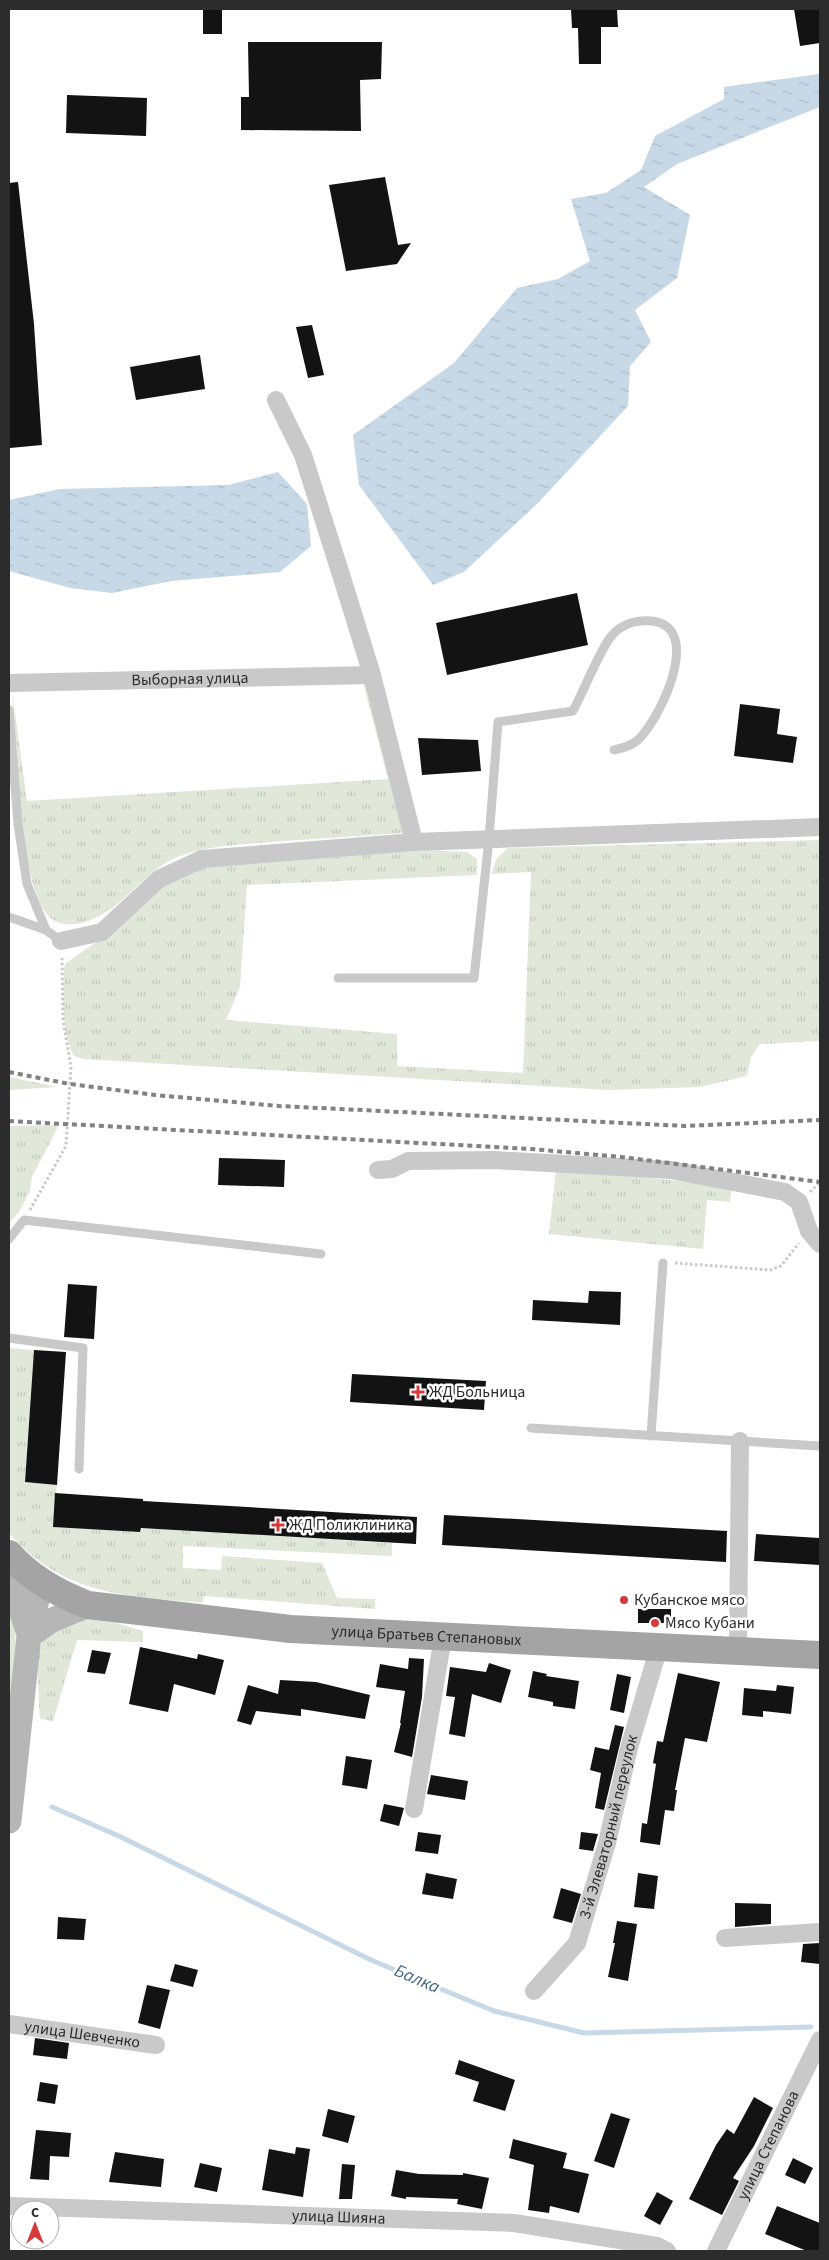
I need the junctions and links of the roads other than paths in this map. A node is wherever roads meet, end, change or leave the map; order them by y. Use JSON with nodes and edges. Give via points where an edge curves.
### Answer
{"nodes":[{"id":1,"x":276,"y":400,"type":"dead end"},
{"id":2,"x":372,"y":676,"type":"junction"},
{"id":3,"x":9,"y":682,"type":"edge"},
{"id":4,"x":9,"y":710,"type":"edge"},
{"id":5,"x":614,"y":750,"type":"dead end"},
{"id":6,"x":820,"y":827,"type":"edge"},
{"id":7,"x":489,"y":839,"type":"junction"},
{"id":8,"x":414,"y":842,"type":"junction"},
{"id":9,"x":9,"y":917,"type":"edge"},
{"id":10,"x":46,"y":930,"type":"junction"},
{"id":11,"x":62,"y":941,"type":"joint"},
{"id":12,"x":338,"y":978,"type":"dead end"},
{"id":13,"x":378,"y":1170,"type":"dead end"},
{"id":14,"x":814,"y":1237,"type":"edge"},
{"id":15,"x":9,"y":1239,"type":"edge"},
{"id":16,"x":321,"y":1254,"type":"dead end"},
{"id":17,"x":663,"y":1263,"type":"road end"},
{"id":18,"x":9,"y":1338,"type":"edge"},
{"id":19,"x":531,"y":1428,"type":"dead end"},
{"id":20,"x":651,"y":1436,"type":"junction"},
{"id":21,"x":740,"y":1441,"type":"junction"},
{"id":22,"x":820,"y":1446,"type":"edge"},
{"id":23,"x":79,"y":1469,"type":"dead end"},
{"id":24,"x":9,"y":1554,"type":"edge"},
{"id":25,"x":9,"y":1574,"type":"edge"},
{"id":26,"x":41,"y":1581,"type":"junction"},
{"id":27,"x":88,"y":1605,"type":"junction"},
{"id":28,"x":30,"y":1636,"type":"junction"},
{"id":29,"x":443,"y":1637,"type":"junction"},
{"id":30,"x":658,"y":1647,"type":"junction"},
{"id":31,"x":738,"y":1651,"type":"junction"},
{"id":32,"x":820,"y":1655,"type":"edge"},
{"id":33,"x":414,"y":1809,"type":"dead end"},
{"id":34,"x":9,"y":1821,"type":"edge"},
{"id":35,"x":820,"y":1932,"type":"edge"},
{"id":36,"x":725,"y":1938,"type":"dead end"},
{"id":37,"x":534,"y":1991,"type":"dead end"},
{"id":38,"x":9,"y":2024,"type":"edge"},
{"id":39,"x":820,"y":2044,"type":"edge"},
{"id":40,"x":156,"y":2045,"type":"dead end"},
{"id":41,"x":9,"y":2206,"type":"edge"},
{"id":42,"x":666,"y":2251,"type":"edge"},
{"id":43,"x":716,"y":2251,"type":"edge"}],
"edges":[{"from":1,"to":2,"type":"street","via":[[303,455]]},
{"from":2,"to":3,"type":"street","name":"Выборная улица"},
{"from":2,"to":8,"type":"street"},
{"from":4,"to":10,"type":"lane","via":[[18,824],[27,884]]},
{"from":5,"to":7,"type":"lane","via":[[638,740],[658,713],[677,662],[675,638],[670,628],[660,622],[628,623],[610,638],[574,711],[498,722]]},
{"from":6,"to":7,"type":"street"},
{"from":7,"to":8,"type":"street"},
{"from":7,"to":12,"type":"lane","via":[[474,978]]},
{"from":8,"to":11,"type":"street","via":[[202,859],[159,879],[102,932]]},
{"from":9,"to":10,"type":"lane"},
{"from":10,"to":11,"type":"lane"},
{"from":13,"to":14,"type":"street","via":[[408,1161],[494,1160],[671,1170],[785,1192],[799,1202]]},
{"from":15,"to":16,"type":"lane","via":[[24,1220]]},
{"from":17,"to":20,"type":"lane"},
{"from":18,"to":23,"type":"lane","via":[[83,1348]]},
{"from":19,"to":20,"type":"lane"},
{"from":20,"to":21,"type":"lane"},
{"from":21,"to":22,"type":"lane"},
{"from":21,"to":31,"type":"street"},
{"from":24,"to":26,"type":"main road","name":"улица Братьев Степановых"},
{"from":25,"to":28,"type":"main road"},
{"from":26,"to":27,"type":"main road","name":"улица Братьев Степановых","via":[[66,1597]]},
{"from":26,"to":28,"type":"main road"},
{"from":27,"to":28,"type":"main road","via":[[50,1621]]},
{"from":27,"to":29,"type":"main road","name":"улица Братьев Степановых","via":[[290,1629]]},
{"from":28,"to":34,"type":"main road"},
{"from":29,"to":30,"type":"main road","name":"улица Братьев Степановых"},
{"from":29,"to":33,"type":"street"},
{"from":30,"to":31,"type":"main road","name":"улица Братьев Степановых"},
{"from":30,"to":37,"type":"street","name":"3-й Элеваторный переулок","via":[[629,1748],[607,1843],[576,1943]]},
{"from":31,"to":32,"type":"main road","name":"улица Братьев Степановых"},
{"from":35,"to":36,"type":"street"},
{"from":38,"to":40,"type":"street","name":"улица Шевченко"},
{"from":39,"to":43,"type":"street","name":"улица Степанова"},
{"from":41,"to":42,"type":"street","name":"улица Шияна","via":[[514,2223],[657,2246]]}]}
